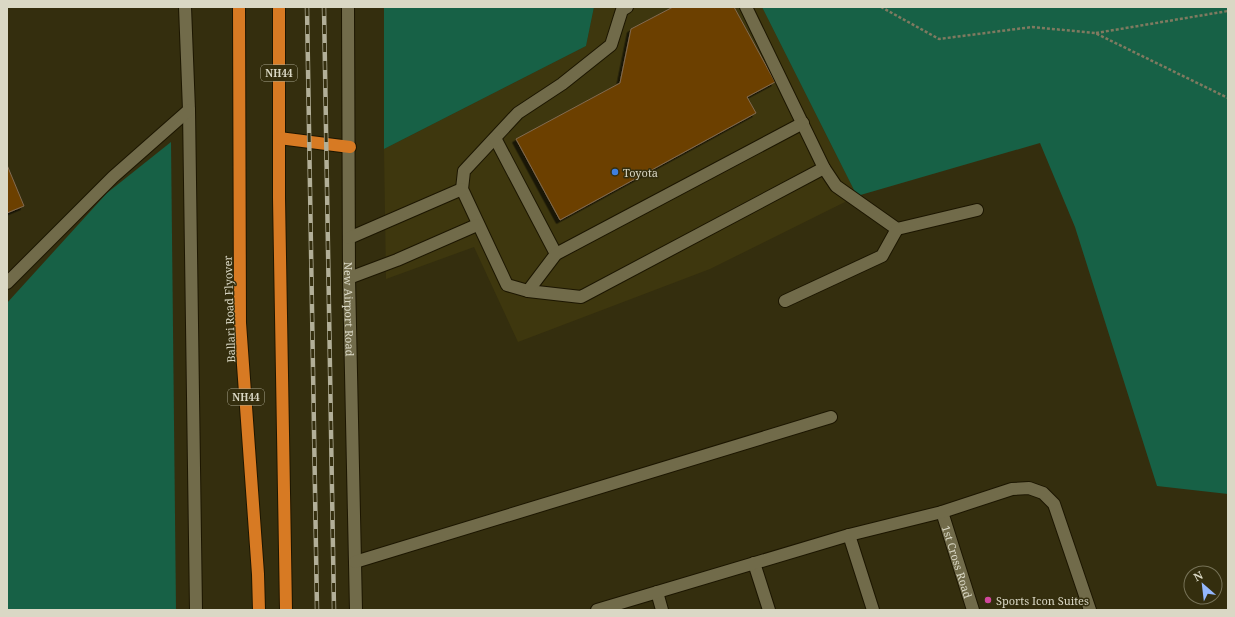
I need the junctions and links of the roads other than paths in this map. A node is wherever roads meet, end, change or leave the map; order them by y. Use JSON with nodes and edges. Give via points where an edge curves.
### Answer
{"nodes":[{"id":1,"x":185,"y":7,"type":"edge"},
{"id":2,"x":239,"y":7,"type":"edge"},
{"id":3,"x":279,"y":7,"type":"edge"},
{"id":4,"x":348,"y":7,"type":"edge"},
{"id":5,"x":627,"y":7,"type":"edge"},
{"id":6,"x":746,"y":7,"type":"edge"},
{"id":7,"x":189,"y":110,"type":"junction"},
{"id":8,"x":803,"y":123,"type":"junction"},
{"id":9,"x":279,"y":138,"type":"junction"},
{"id":10,"x":495,"y":138,"type":"junction"},
{"id":11,"x":350,"y":147,"type":"junction"},
{"id":12,"x":824,"y":168,"type":"junction"},
{"id":13,"x":462,"y":189,"type":"junction"},
{"id":14,"x":976,"y":210,"type":"dead end"},
{"id":15,"x":477,"y":225,"type":"junction"},
{"id":16,"x":897,"y":229,"type":"junction"},
{"id":17,"x":349,"y":238,"type":"junction"},
{"id":18,"x":556,"y":254,"type":"junction"},
{"id":19,"x":349,"y":278,"type":"junction"},
{"id":20,"x":7,"y":283,"type":"edge"},
{"id":21,"x":528,"y":291,"type":"junction"},
{"id":22,"x":785,"y":301,"type":"dead end"},
{"id":23,"x":832,"y":417,"type":"dead end"},
{"id":24,"x":942,"y":512,"type":"junction"},
{"id":25,"x":849,"y":535,"type":"junction"},
{"id":26,"x":354,"y":562,"type":"junction"},
{"id":27,"x":754,"y":563,"type":"junction"},
{"id":28,"x":656,"y":592,"type":"junction"},
{"id":29,"x":196,"y":610,"type":"edge"},
{"id":30,"x":259,"y":610,"type":"edge"},
{"id":31,"x":286,"y":610,"type":"edge"},
{"id":32,"x":356,"y":610,"type":"edge"},
{"id":33,"x":597,"y":610,"type":"edge"},
{"id":34,"x":662,"y":610,"type":"edge"},
{"id":35,"x":770,"y":610,"type":"edge"},
{"id":36,"x":873,"y":610,"type":"edge"},
{"id":37,"x":973,"y":610,"type":"edge"},
{"id":38,"x":1090,"y":610,"type":"edge"}],
"edges":[{"from":1,"to":7,"type":"street"},
{"from":2,"to":30,"type":"highway","name":"Ballari Road Flyover","number":"NH44","via":[[240,323]]},
{"from":3,"to":9,"type":"highway","number":"NH44"},
{"from":4,"to":11,"type":"street","name":"New Airport Road"},
{"from":5,"to":10,"type":"street","via":[[622,10],[611,45],[562,84],[518,113]]},
{"from":6,"to":8,"type":"street"},
{"from":7,"to":20,"type":"street","via":[[113,177]]},
{"from":7,"to":29,"type":"street"},
{"from":8,"to":12,"type":"street"},
{"from":8,"to":18,"type":"street"},
{"from":9,"to":11,"type":"highway"},
{"from":9,"to":31,"type":"highway","number":"NH44"},
{"from":10,"to":13,"type":"street","via":[[464,171]]},
{"from":10,"to":18,"type":"street"},
{"from":11,"to":17,"type":"street","name":"New Airport Road"},
{"from":12,"to":16,"type":"street","via":[[836,186]]},
{"from":12,"to":21,"type":"street","via":[[581,298]]},
{"from":13,"to":15,"type":"street"},
{"from":13,"to":17,"type":"street"},
{"from":14,"to":16,"type":"street"},
{"from":15,"to":19,"type":"street"},
{"from":15,"to":21,"type":"street","via":[[507,285]]},
{"from":16,"to":22,"type":"street","via":[[882,256]]},
{"from":17,"to":19,"type":"street","name":"New Airport Road"},
{"from":18,"to":21,"type":"street"},
{"from":19,"to":26,"type":"street","name":"New Airport Road"},
{"from":23,"to":26,"type":"street"},
{"from":24,"to":25,"type":"street"},
{"from":24,"to":37,"type":"street","name":"1st Cross Road"},
{"from":24,"to":38,"type":"street","via":[[1012,489],[1029,488],[1044,493],[1054,504],[1059,516]]},
{"from":25,"to":27,"type":"street"},
{"from":25,"to":36,"type":"street"},
{"from":26,"to":32,"type":"street","name":"New Airport Road"},
{"from":27,"to":28,"type":"street"},
{"from":27,"to":35,"type":"street"},
{"from":28,"to":33,"type":"street"},
{"from":28,"to":34,"type":"street"}]}
